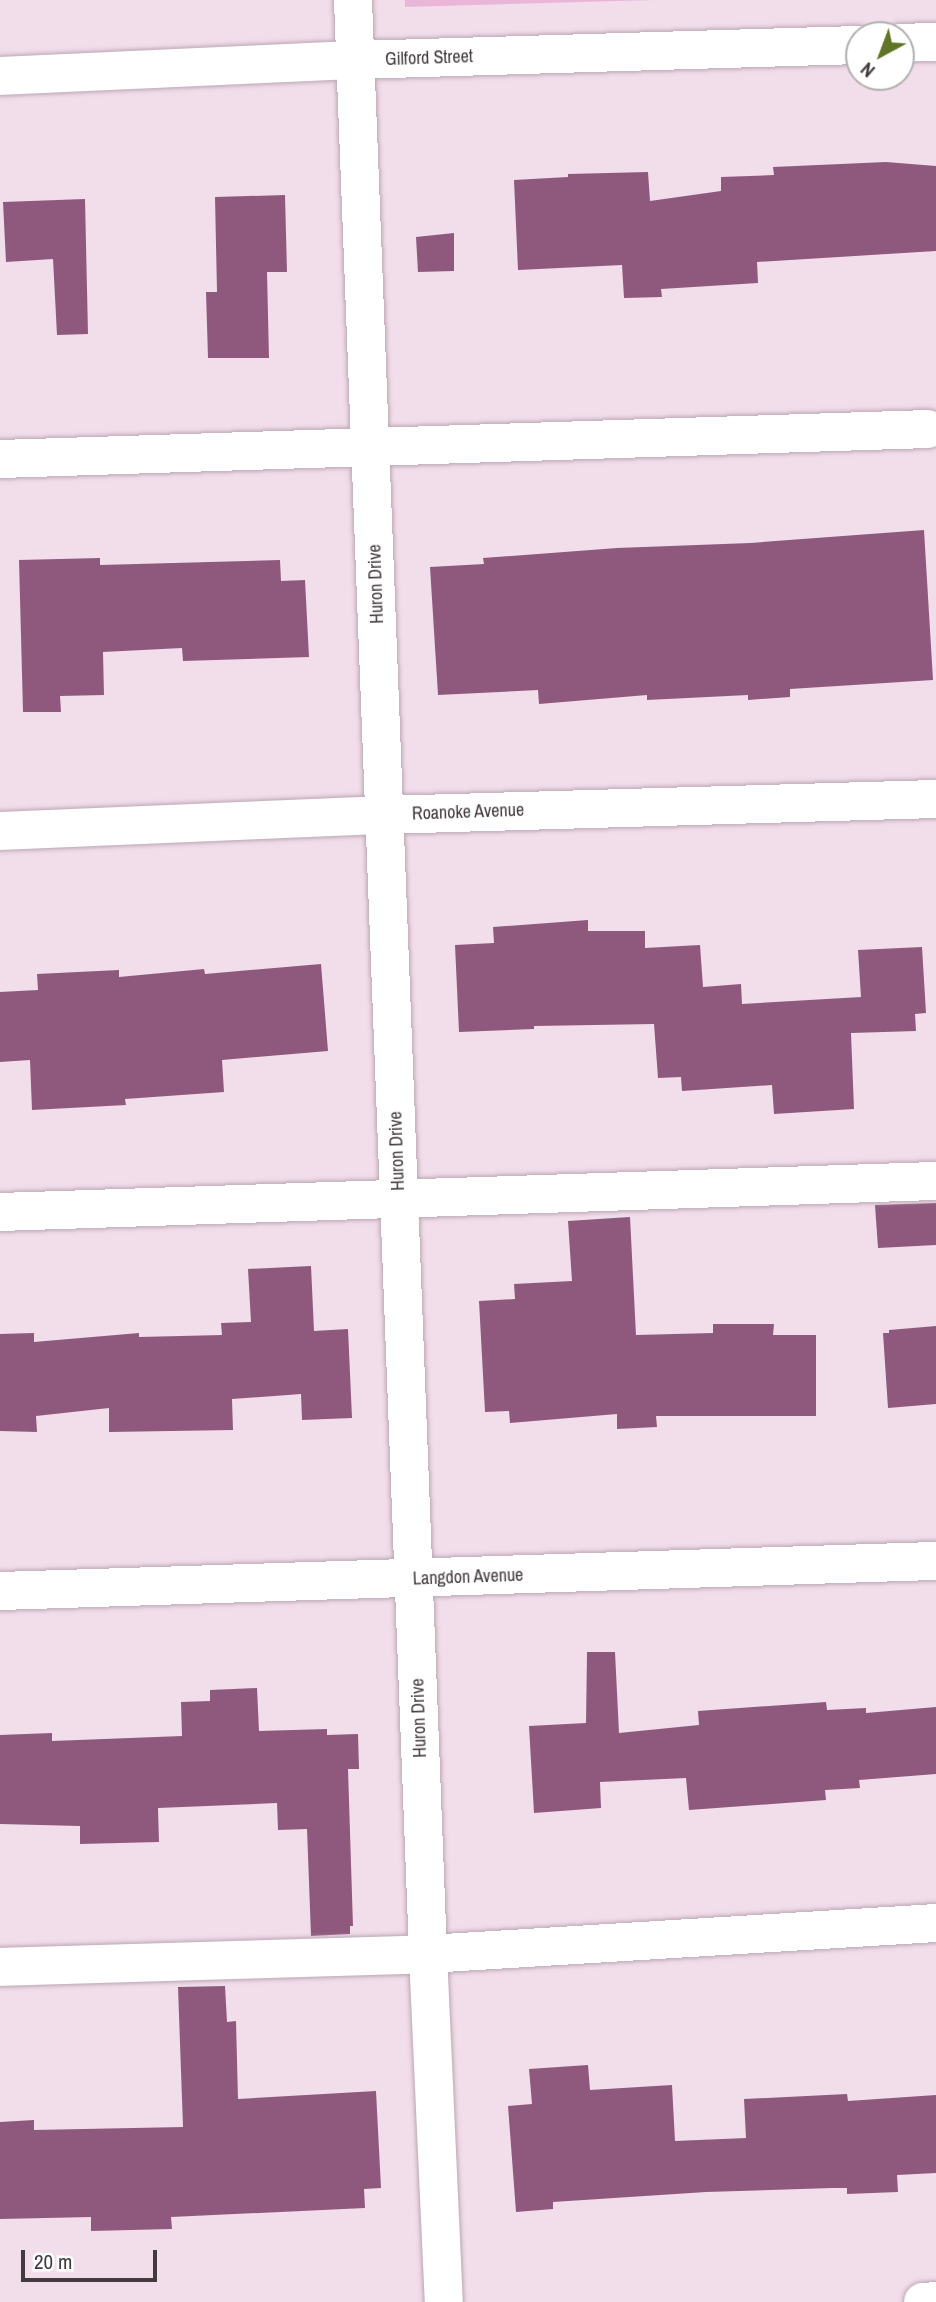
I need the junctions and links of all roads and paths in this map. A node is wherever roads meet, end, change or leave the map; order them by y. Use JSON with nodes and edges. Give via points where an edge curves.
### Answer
{"nodes":[{"id":1,"x":353,"y":0,"type":"edge"},
{"id":2,"x":936,"y":42,"type":"edge"},
{"id":3,"x":915,"y":43,"type":"edge"},
{"id":4,"x":845,"y":45,"type":"edge"},
{"id":5,"x":356,"y":60,"type":"junction"},
{"id":6,"x":0,"y":76,"type":"edge"},
{"id":7,"x":928,"y":429,"type":"dead end"},
{"id":8,"x":371,"y":448,"type":"junction"},
{"id":9,"x":0,"y":459,"type":"edge"},
{"id":10,"x":936,"y":799,"type":"edge"},
{"id":11,"x":384,"y":815,"type":"junction"},
{"id":12,"x":0,"y":831,"type":"edge"},
{"id":13,"x":936,"y":1181,"type":"edge"},
{"id":14,"x":399,"y":1200,"type":"junction"},
{"id":15,"x":0,"y":1212,"type":"edge"},
{"id":16,"x":936,"y":1561,"type":"edge"},
{"id":17,"x":413,"y":1579,"type":"junction"},
{"id":18,"x":0,"y":1591,"type":"edge"},
{"id":19,"x":936,"y":1923,"type":"edge"},
{"id":20,"x":428,"y":1954,"type":"junction"},
{"id":21,"x":0,"y":1967,"type":"edge"},
{"id":22,"x":936,"y":2301,"type":"edge"},
{"id":23,"x":444,"y":2302,"type":"edge"},
{"id":24,"x":923,"y":2302,"type":"edge"}],
"edges":[{"from":1,"to":5,"type":"street","name":"Huron Drive"},
{"from":2,"to":3,"type":"street"},
{"from":4,"to":5,"type":"street","name":"Gilford Street"},
{"from":5,"to":6,"type":"street","name":"Gilford Street"},
{"from":5,"to":8,"type":"street","name":"Huron Drive"},
{"from":7,"to":8,"type":"street"},
{"from":8,"to":9,"type":"street"},
{"from":8,"to":11,"type":"street","name":"Huron Drive"},
{"from":10,"to":11,"type":"street","name":"Roanoke Avenue"},
{"from":11,"to":12,"type":"street","name":"Roanoke Avenue"},
{"from":11,"to":14,"type":"street","name":"Huron Drive"},
{"from":13,"to":14,"type":"street"},
{"from":14,"to":15,"type":"street"},
{"from":14,"to":17,"type":"street","name":"Huron Drive"},
{"from":16,"to":17,"type":"street","name":"Langdon Avenue"},
{"from":17,"to":18,"type":"street","name":"Langdon Avenue"},
{"from":17,"to":20,"type":"street","name":"Huron Drive"},
{"from":19,"to":20,"type":"street"},
{"from":20,"to":21,"type":"street"},
{"from":20,"to":23,"type":"street","name":"Huron Drive"},
{"from":22,"to":24,"type":"street"}]}
